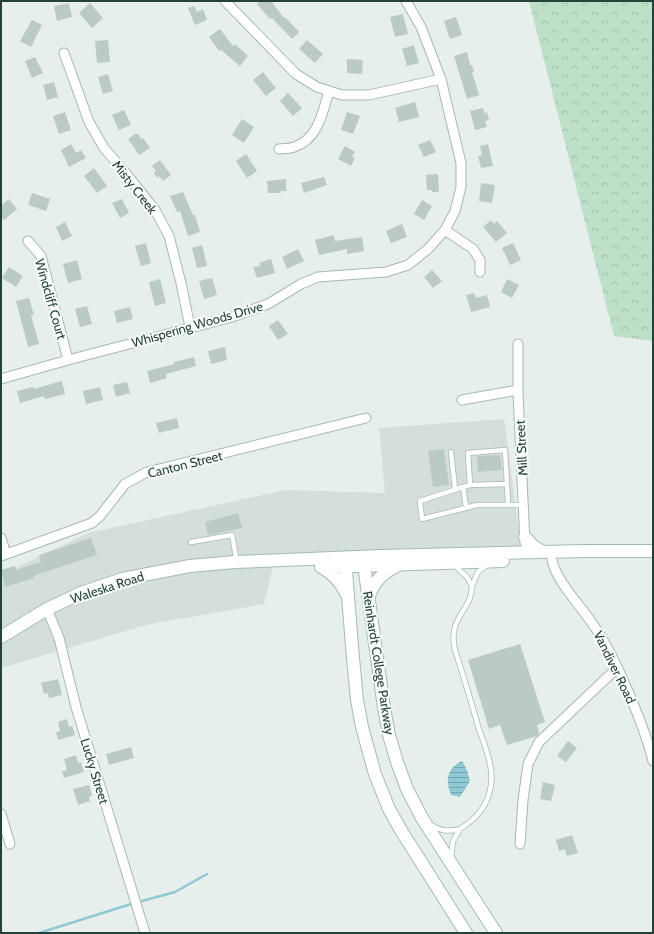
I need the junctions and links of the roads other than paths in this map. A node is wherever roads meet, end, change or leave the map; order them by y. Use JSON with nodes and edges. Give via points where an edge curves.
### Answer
{"nodes":[{"id":1,"x":225,"y":1,"type":"edge"},
{"id":2,"x":406,"y":1,"type":"edge"},
{"id":3,"x":64,"y":53,"type":"dead end"},
{"id":4,"x":441,"y":79,"type":"junction"},
{"id":5,"x":329,"y":91,"type":"junction"},
{"id":6,"x":279,"y":149,"type":"dead end"},
{"id":7,"x":445,"y":230,"type":"junction"},
{"id":8,"x":28,"y":241,"type":"dead end"},
{"id":9,"x":480,"y":272,"type":"dead end"},
{"id":10,"x":190,"y":328,"type":"junction"},
{"id":11,"x":518,"y":344,"type":"dead end"},
{"id":12,"x":68,"y":360,"type":"junction"},
{"id":13,"x":1,"y":379,"type":"edge"},
{"id":14,"x":518,"y":390,"type":"junction"},
{"id":15,"x":462,"y":400,"type":"dead end"},
{"id":16,"x":366,"y":418,"type":"dead end"},
{"id":17,"x":451,"y":452,"type":"dead end"},
{"id":18,"x":507,"y":484,"type":"junction"},
{"id":19,"x":463,"y":487,"type":"junction"},
{"id":20,"x":474,"y":487,"type":"junction"},
{"id":21,"x":455,"y":490,"type":"junction"},
{"id":22,"x":477,"y":498,"type":"dead end"},
{"id":23,"x":487,"y":498,"type":"dead end"},
{"id":24,"x":498,"y":498,"type":"dead end"},
{"id":25,"x":477,"y":505,"type":"junction"},
{"id":26,"x":487,"y":505,"type":"junction"},
{"id":27,"x":498,"y":505,"type":"junction"},
{"id":28,"x":508,"y":505,"type":"junction"},
{"id":29,"x":523,"y":505,"type":"junction"},
{"id":30,"x":466,"y":508,"type":"junction"},
{"id":31,"x":525,"y":537,"type":"junction"},
{"id":32,"x":1,"y":538,"type":"edge"},
{"id":33,"x":191,"y":542,"type":"dead end"},
{"id":34,"x":653,"y":552,"type":"edge"},
{"id":35,"x":525,"y":553,"type":"junction"},
{"id":36,"x":3,"y":555,"type":"edge"},
{"id":37,"x":548,"y":556,"type":"junction"},
{"id":38,"x":495,"y":557,"type":"junction"},
{"id":39,"x":363,"y":561,"type":"junction"},
{"id":40,"x":237,"y":562,"type":"junction"},
{"id":41,"x":345,"y":562,"type":"junction"},
{"id":42,"x":451,"y":563,"type":"junction"},
{"id":43,"x":399,"y":564,"type":"junction"},
{"id":44,"x":321,"y":567,"type":"junction"},
{"id":45,"x":174,"y":569,"type":"junction"},
{"id":46,"x":472,"y":586,"type":"junction"},
{"id":47,"x":369,"y":596,"type":"junction"},
{"id":48,"x":348,"y":598,"type":"junction"},
{"id":49,"x":47,"y":609,"type":"junction"},
{"id":50,"x":1,"y":637,"type":"edge"},
{"id":51,"x":618,"y":668,"type":"junction"},
{"id":52,"x":653,"y":761,"type":"edge"},
{"id":53,"x":1,"y":814,"type":"edge"},
{"id":54,"x":422,"y":818,"type":"junction"},
{"id":55,"x":460,"y":829,"type":"junction"},
{"id":56,"x":10,"y":844,"type":"dead end"},
{"id":57,"x":520,"y":844,"type":"dead end"},
{"id":58,"x":452,"y":865,"type":"junction"},
{"id":59,"x":145,"y":933,"type":"edge"},
{"id":60,"x":466,"y":933,"type":"edge"},
{"id":61,"x":496,"y":933,"type":"edge"}],
"edges":[{"from":1,"to":5,"type":"street","via":[[296,74],[316,87]]},
{"from":2,"to":4,"type":"street","name":"Whispering Woods Drive","via":[[421,27]]},
{"from":3,"to":10,"type":"street","name":"Misty Creek","via":[[89,122],[104,148],[155,210],[169,236]]},
{"from":4,"to":5,"type":"street","via":[[369,95],[342,95]]},
{"from":4,"to":7,"type":"street","name":"Whispering Woods Drive","via":[[461,163],[461,187],[455,211]]},
{"from":5,"to":6,"type":"street","via":[[314,132],[294,147]]},
{"from":7,"to":9,"type":"street","via":[[473,250],[480,260]]},
{"from":7,"to":10,"type":"street","name":"Whispering Woods Drive","via":[[428,249],[408,265],[386,272],[318,277],[268,304]]},
{"from":8,"to":12,"type":"street","name":"Windcliff Court","via":[[41,256]]},
{"from":10,"to":12,"type":"street","name":"Whispering Woods Drive"},
{"from":11,"to":14,"type":"street","name":"Mill Street"},
{"from":12,"to":13,"type":"street","name":"Whispering Woods Drive"},
{"from":14,"to":15,"type":"street"},
{"from":14,"to":29,"type":"street","name":"Mill Street"},
{"from":16,"to":36,"type":"street","name":"Canton Street","via":[[147,472],[125,484],[92,523]]},
{"from":17,"to":21,"type":"lane"},
{"from":18,"to":20,"type":"lane"},
{"from":18,"to":20,"type":"lane","via":[[505,450],[468,453]]},
{"from":18,"to":28,"type":"lane"},
{"from":19,"to":20,"type":"lane"},
{"from":19,"to":21,"type":"lane"},
{"from":19,"to":30,"type":"lane"},
{"from":21,"to":30,"type":"lane","via":[[420,501],[422,519]]},
{"from":22,"to":25,"type":"lane"},
{"from":23,"to":26,"type":"lane"},
{"from":24,"to":27,"type":"lane"},
{"from":25,"to":26,"type":"lane"},
{"from":25,"to":30,"type":"lane"},
{"from":26,"to":27,"type":"lane"},
{"from":27,"to":28,"type":"lane"},
{"from":28,"to":29,"type":"lane"},
{"from":29,"to":31,"type":"street","name":"Mill Street"},
{"from":31,"to":35,"type":"street","name":"Mill Street"},
{"from":31,"to":37,"type":"main road"},
{"from":32,"to":36,"type":"street"},
{"from":33,"to":40,"type":"lane","via":[[232,536]]},
{"from":34,"to":37,"type":"main road"},
{"from":35,"to":37,"type":"main road"},
{"from":35,"to":38,"type":"main road"},
{"from":37,"to":38,"type":"main road"},
{"from":37,"to":51,"type":"street","name":"Vandiver Road","via":[[560,580],[596,629]]},
{"from":38,"to":39,"type":"main road"},
{"from":38,"to":42,"type":"main road"},
{"from":38,"to":46,"type":"lane","via":[[478,572]]},
{"from":39,"to":41,"type":"main road"},
{"from":39,"to":43,"type":"main road"},
{"from":39,"to":47,"type":"main road","name":"Reinhardt College Parkway"},
{"from":40,"to":41,"type":"main road","name":"Waleska Road"},
{"from":40,"to":45,"type":"main road","name":"Waleska Road"},
{"from":41,"to":44,"type":"main road","name":"Waleska Road"},
{"from":41,"to":48,"type":"main road","name":"Reinhardt College Parkway"},
{"from":42,"to":43,"type":"main road"},
{"from":42,"to":46,"type":"lane","via":[[464,573]]},
{"from":43,"to":47,"type":"main road","via":[[379,578],[371,588]]},
{"from":44,"to":45,"type":"main road","name":"Waleska Road"},
{"from":44,"to":48,"type":"main road","via":[[339,580]]},
{"from":45,"to":49,"type":"main road","name":"Waleska Road","via":[[108,583]]},
{"from":46,"to":55,"type":"lane","via":[[470,598],[457,620],[453,639],[488,758],[491,779],[481,812]]},
{"from":47,"to":54,"type":"main road","name":"Reinhardt College Parkway","via":[[389,735],[402,776]]},
{"from":48,"to":60,"type":"main road","name":"Reinhardt College Parkway","via":[[359,714],[375,774],[402,832]]},
{"from":49,"to":50,"type":"main road","name":"Waleska Road"},
{"from":49,"to":59,"type":"street","name":"Lucky Street","via":[[59,638],[76,707]]},
{"from":51,"to":52,"type":"street","name":"Vandiver Road","via":[[640,719]]},
{"from":51,"to":57,"type":"street","via":[[539,742],[528,764]]},
{"from":53,"to":56,"type":"street"},
{"from":54,"to":55,"type":"lane","via":[[443,830]]},
{"from":54,"to":58,"type":"main road","name":"Reinhardt College Parkway"},
{"from":55,"to":58,"type":"lane","via":[[454,837],[452,846]]},
{"from":58,"to":61,"type":"main road","name":"Reinhardt College Parkway"}]}
